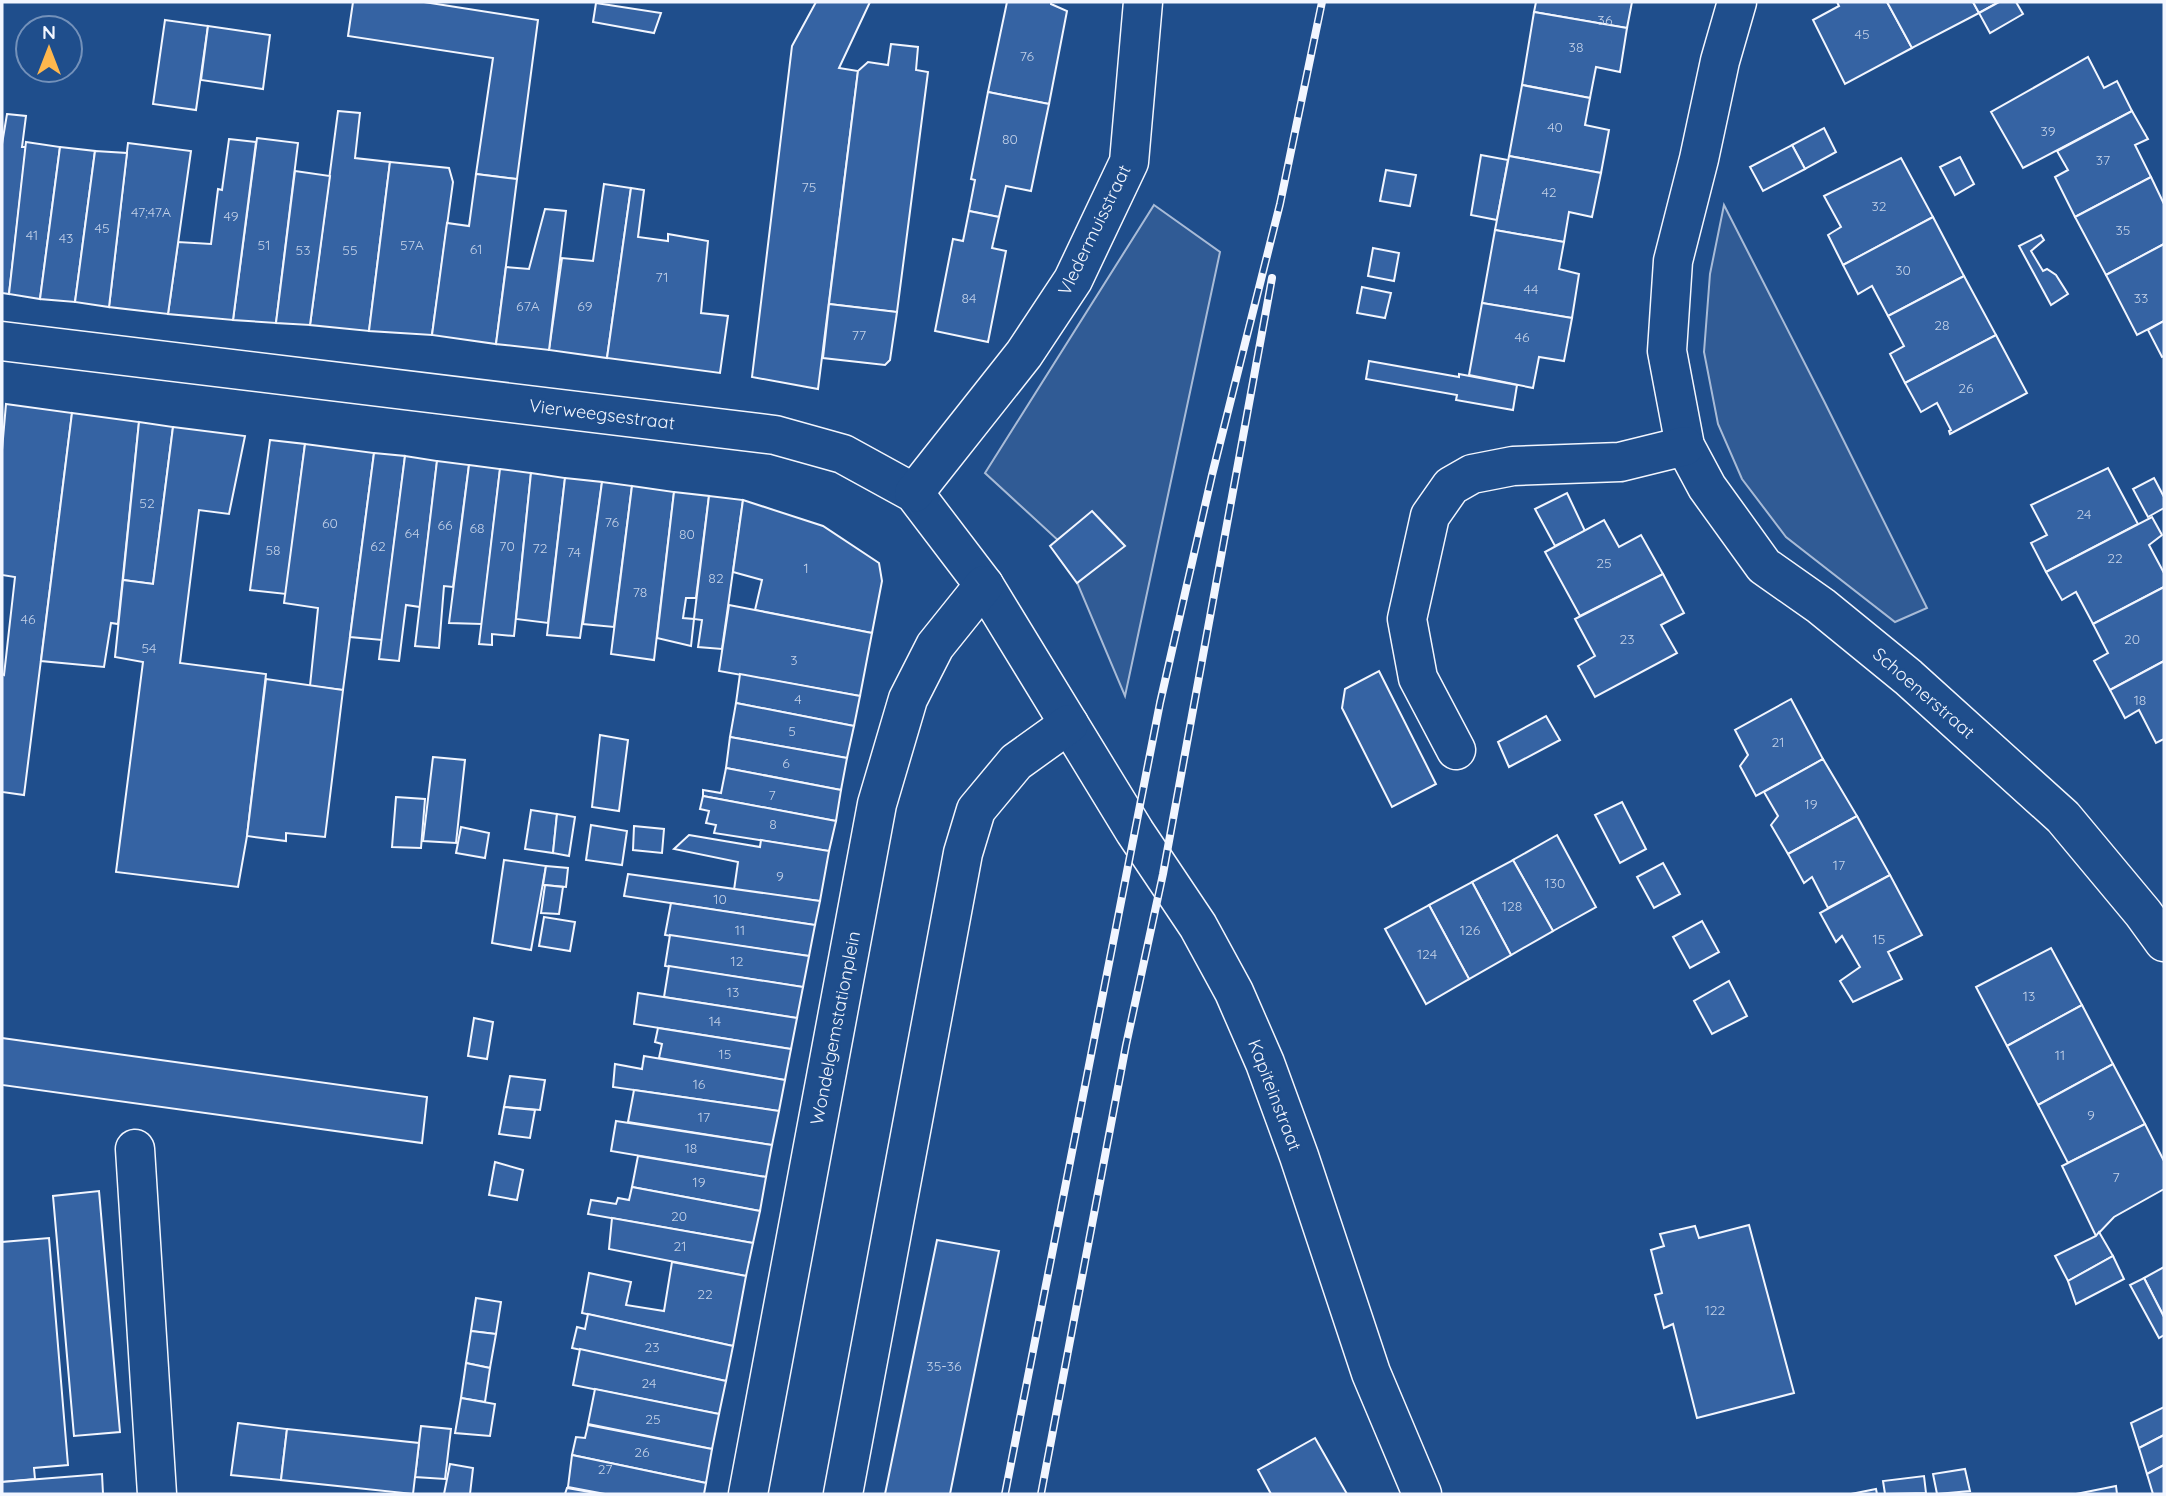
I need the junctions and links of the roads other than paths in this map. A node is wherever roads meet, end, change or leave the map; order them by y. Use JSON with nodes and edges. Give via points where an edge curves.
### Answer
{"nodes":[{"id":1,"x":1143,"y":2,"type":"edge"},
{"id":2,"x":1737,"y":2,"type":"edge"},
{"id":3,"x":2,"y":341,"type":"edge"},
{"id":4,"x":1685,"y":446,"type":"junction"},
{"id":5,"x":914,"y":494,"type":"junction"},
{"id":6,"x":984,"y":585,"type":"junction"},
{"id":7,"x":1069,"y":724,"type":"junction"},
{"id":8,"x":1456,"y":750,"type":"dead end"},
{"id":9,"x":2164,"y":942,"type":"edge"},
{"id":10,"x":135,"y":1149,"type":"dead end"},
{"id":11,"x":157,"y":1494,"type":"edge"},
{"id":12,"x":748,"y":1494,"type":"edge"},
{"id":13,"x":843,"y":1494,"type":"edge"},
{"id":14,"x":1422,"y":1494,"type":"edge"}],
"edges":[{"from":1,"to":5,"type":"street","name":"Vledermuisstraat","via":[[1129,162],[1073,280],[1024,354]]},
{"from":2,"to":4,"type":"street","name":"Schoenerstraat","via":[[1673,261],[1667,351]]},
{"from":3,"to":5,"type":"street","name":"Vierweegsestraat","via":[[775,435],[843,454]]},
{"from":4,"to":8,"type":"street","via":[[1620,462],[1513,467],[1472,474],[1451,486],[1430,516],[1407,619],[1418,678]]},
{"from":4,"to":9,"type":"street","name":"Schoenerstraat","via":[[1707,487],[1764,566],[1908,677],[2063,817]]},
{"from":5,"to":6,"type":"street","name":"Vierweegsestraat"},
{"from":6,"to":7,"type":"street","name":"Vierweegsestraat"},
{"from":6,"to":12,"type":"street","name":"Wondelgemstationplein","via":[[934,646],[908,699],[877,804]]},
{"from":7,"to":13,"type":"street","via":[[1016,762],[976,810],[963,853]]},
{"from":7,"to":14,"type":"street","name":"Kapiteinstraat","via":[[1198,926],[1234,992],[1265,1063],[1371,1373]]},
{"from":10,"to":11,"type":"street"}]}
